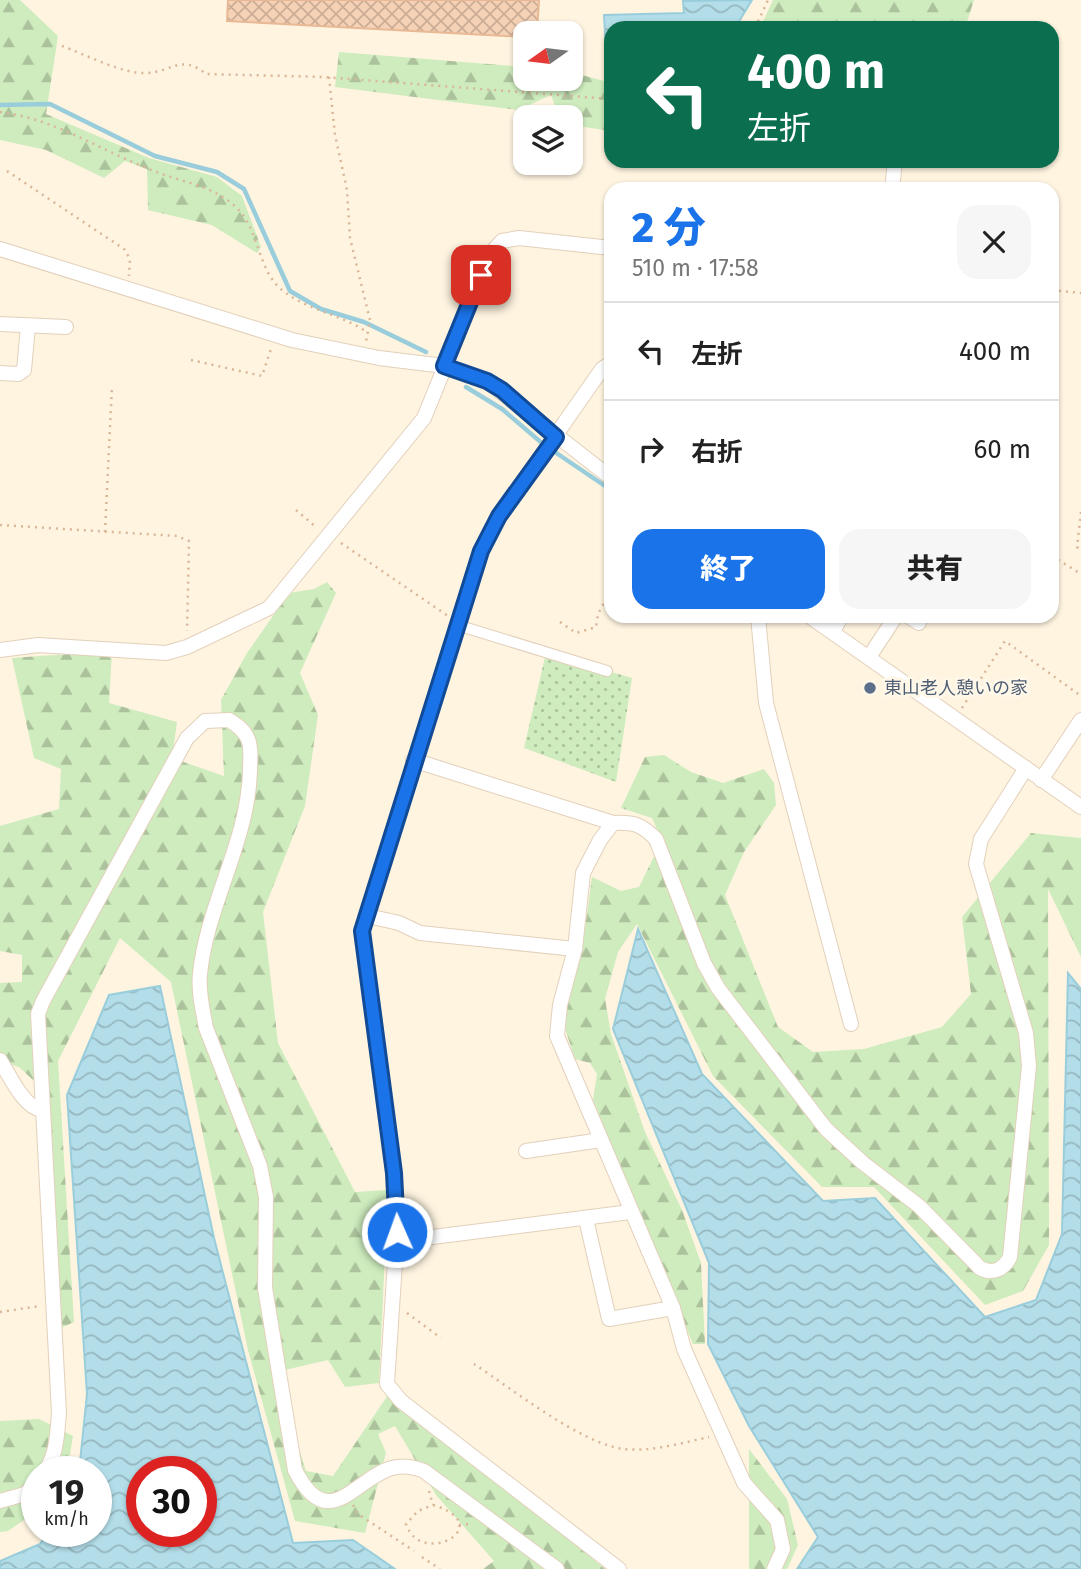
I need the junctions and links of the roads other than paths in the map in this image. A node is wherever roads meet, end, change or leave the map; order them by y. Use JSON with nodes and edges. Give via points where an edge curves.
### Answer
{"nodes":[{"id":1,"x":604,"y":247,"type":"edge"},
{"id":2,"x":0,"y":249,"type":"edge"},
{"id":3,"x":0,"y":324,"type":"edge"},
{"id":4,"x":28,"y":326,"type":"junction"},
{"id":5,"x":66,"y":327,"type":"dead end"},
{"id":6,"x":444,"y":366,"type":"junction"},
{"id":7,"x":604,"y":368,"type":"edge"},
{"id":8,"x":0,"y":373,"type":"edge"},
{"id":9,"x":556,"y":437,"type":"junction"},
{"id":10,"x":604,"y":473,"type":"edge"},
{"id":11,"x":458,"y":622,"type":"junction"},
{"id":12,"x":759,"y":623,"type":"edge"},
{"id":13,"x":820,"y":623,"type":"edge"},
{"id":14,"x":838,"y":623,"type":"edge"},
{"id":15,"x":891,"y":623,"type":"edge"},
{"id":16,"x":833,"y":631,"type":"junction"},
{"id":17,"x":0,"y":650,"type":"edge"},
{"id":18,"x":869,"y":657,"type":"junction"},
{"id":19,"x":607,"y":671,"type":"dead end"},
{"id":20,"x":1081,"y":720,"type":"edge"},
{"id":21,"x":413,"y":760,"type":"junction"},
{"id":22,"x":1026,"y":768,"type":"junction"},
{"id":23,"x":1041,"y":780,"type":"junction"},
{"id":24,"x":1081,"y":807,"type":"edge"},
{"id":25,"x":613,"y":823,"type":"junction"},
{"id":26,"x":368,"y":916,"type":"junction"},
{"id":27,"x":575,"y":949,"type":"junction"},
{"id":28,"x":851,"y":1024,"type":"dead end"},
{"id":29,"x":0,"y":1060,"type":"edge"},
{"id":30,"x":42,"y":1110,"type":"junction"},
{"id":31,"x":601,"y":1140,"type":"junction"},
{"id":32,"x":526,"y":1151,"type":"dead end"},
{"id":33,"x":630,"y":1212,"type":"junction"},
{"id":34,"x":586,"y":1219,"type":"junction"},
{"id":35,"x":397,"y":1232,"type":"junction"},
{"id":36,"x":673,"y":1308,"type":"junction"},
{"id":37,"x":53,"y":1456,"type":"edge"},
{"id":38,"x":21,"y":1495,"type":"edge"},
{"id":39,"x":0,"y":1501,"type":"edge"},
{"id":40,"x":557,"y":1569,"type":"edge"},
{"id":41,"x":620,"y":1569,"type":"edge"},
{"id":42,"x":774,"y":1569,"type":"edge"}],
"edges":[{"from":1,"to":6,"type":"street","via":[[519,238],[502,241],[491,253]]},
{"from":2,"to":6,"type":"street","via":[[276,335],[368,356]]},
{"from":3,"to":4,"type":"street"},
{"from":4,"to":5,"type":"street"},
{"from":4,"to":8,"type":"street","via":[[24,369],[18,374]]},
{"from":6,"to":9,"type":"street","via":[[502,390]]},
{"from":6,"to":17,"type":"street","via":[[418,427],[259,615],[166,653],[38,645]]},
{"from":7,"to":9,"type":"street"},
{"from":9,"to":10,"type":"street"},
{"from":9,"to":11,"type":"street","via":[[499,516],[481,551]]},
{"from":11,"to":19,"type":"street"},
{"from":11,"to":21,"type":"street"},
{"from":12,"to":28,"type":"street","via":[[766,704]]},
{"from":13,"to":16,"type":"street"},
{"from":14,"to":16,"type":"street"},
{"from":15,"to":18,"type":"street"},
{"from":16,"to":18,"type":"street"},
{"from":18,"to":22,"type":"street"},
{"from":20,"to":23,"type":"street"},
{"from":21,"to":25,"type":"street"},
{"from":21,"to":26,"type":"street"},
{"from":22,"to":23,"type":"street"},
{"from":22,"to":25,"type":"street","via":[[981,839],[976,864],[1026,1033],[1029,1066],[1010,1257],[1005,1267],[994,1272],[980,1268],[919,1206],[826,1129],[718,988],[656,839],[634,821]]},
{"from":23,"to":24,"type":"street"},
{"from":25,"to":27,"type":"street","via":[[583,873]]},
{"from":26,"to":27,"type":"street","via":[[420,933]]},
{"from":26,"to":35,"type":"street","via":[[362,931],[394,1173]]},
{"from":27,"to":31,"type":"street","via":[[557,1036]]},
{"from":29,"to":30,"type":"street","via":[[27,1101]]},
{"from":30,"to":37,"type":"street","via":[[59,1413]]},
{"from":30,"to":40,"type":"street","via":[[38,1014],[43,1001],[187,738],[205,721],[229,720],[249,741],[249,789],[240,838],[200,975],[201,1005],[260,1166],[266,1197],[265,1287],[295,1470],[308,1490],[333,1501],[348,1497],[390,1469],[403,1466],[424,1471]]},
{"from":31,"to":32,"type":"street"},
{"from":31,"to":33,"type":"street"},
{"from":33,"to":34,"type":"street"},
{"from":33,"to":36,"type":"street"},
{"from":34,"to":35,"type":"street","via":[[408,1240]]},
{"from":34,"to":36,"type":"street","via":[[609,1319]]},
{"from":35,"to":41,"type":"street","via":[[387,1379],[393,1394]]},
{"from":36,"to":42,"type":"street","via":[[684,1349],[744,1483],[777,1520],[783,1549]]},
{"from":38,"to":39,"type":"street"}]}
